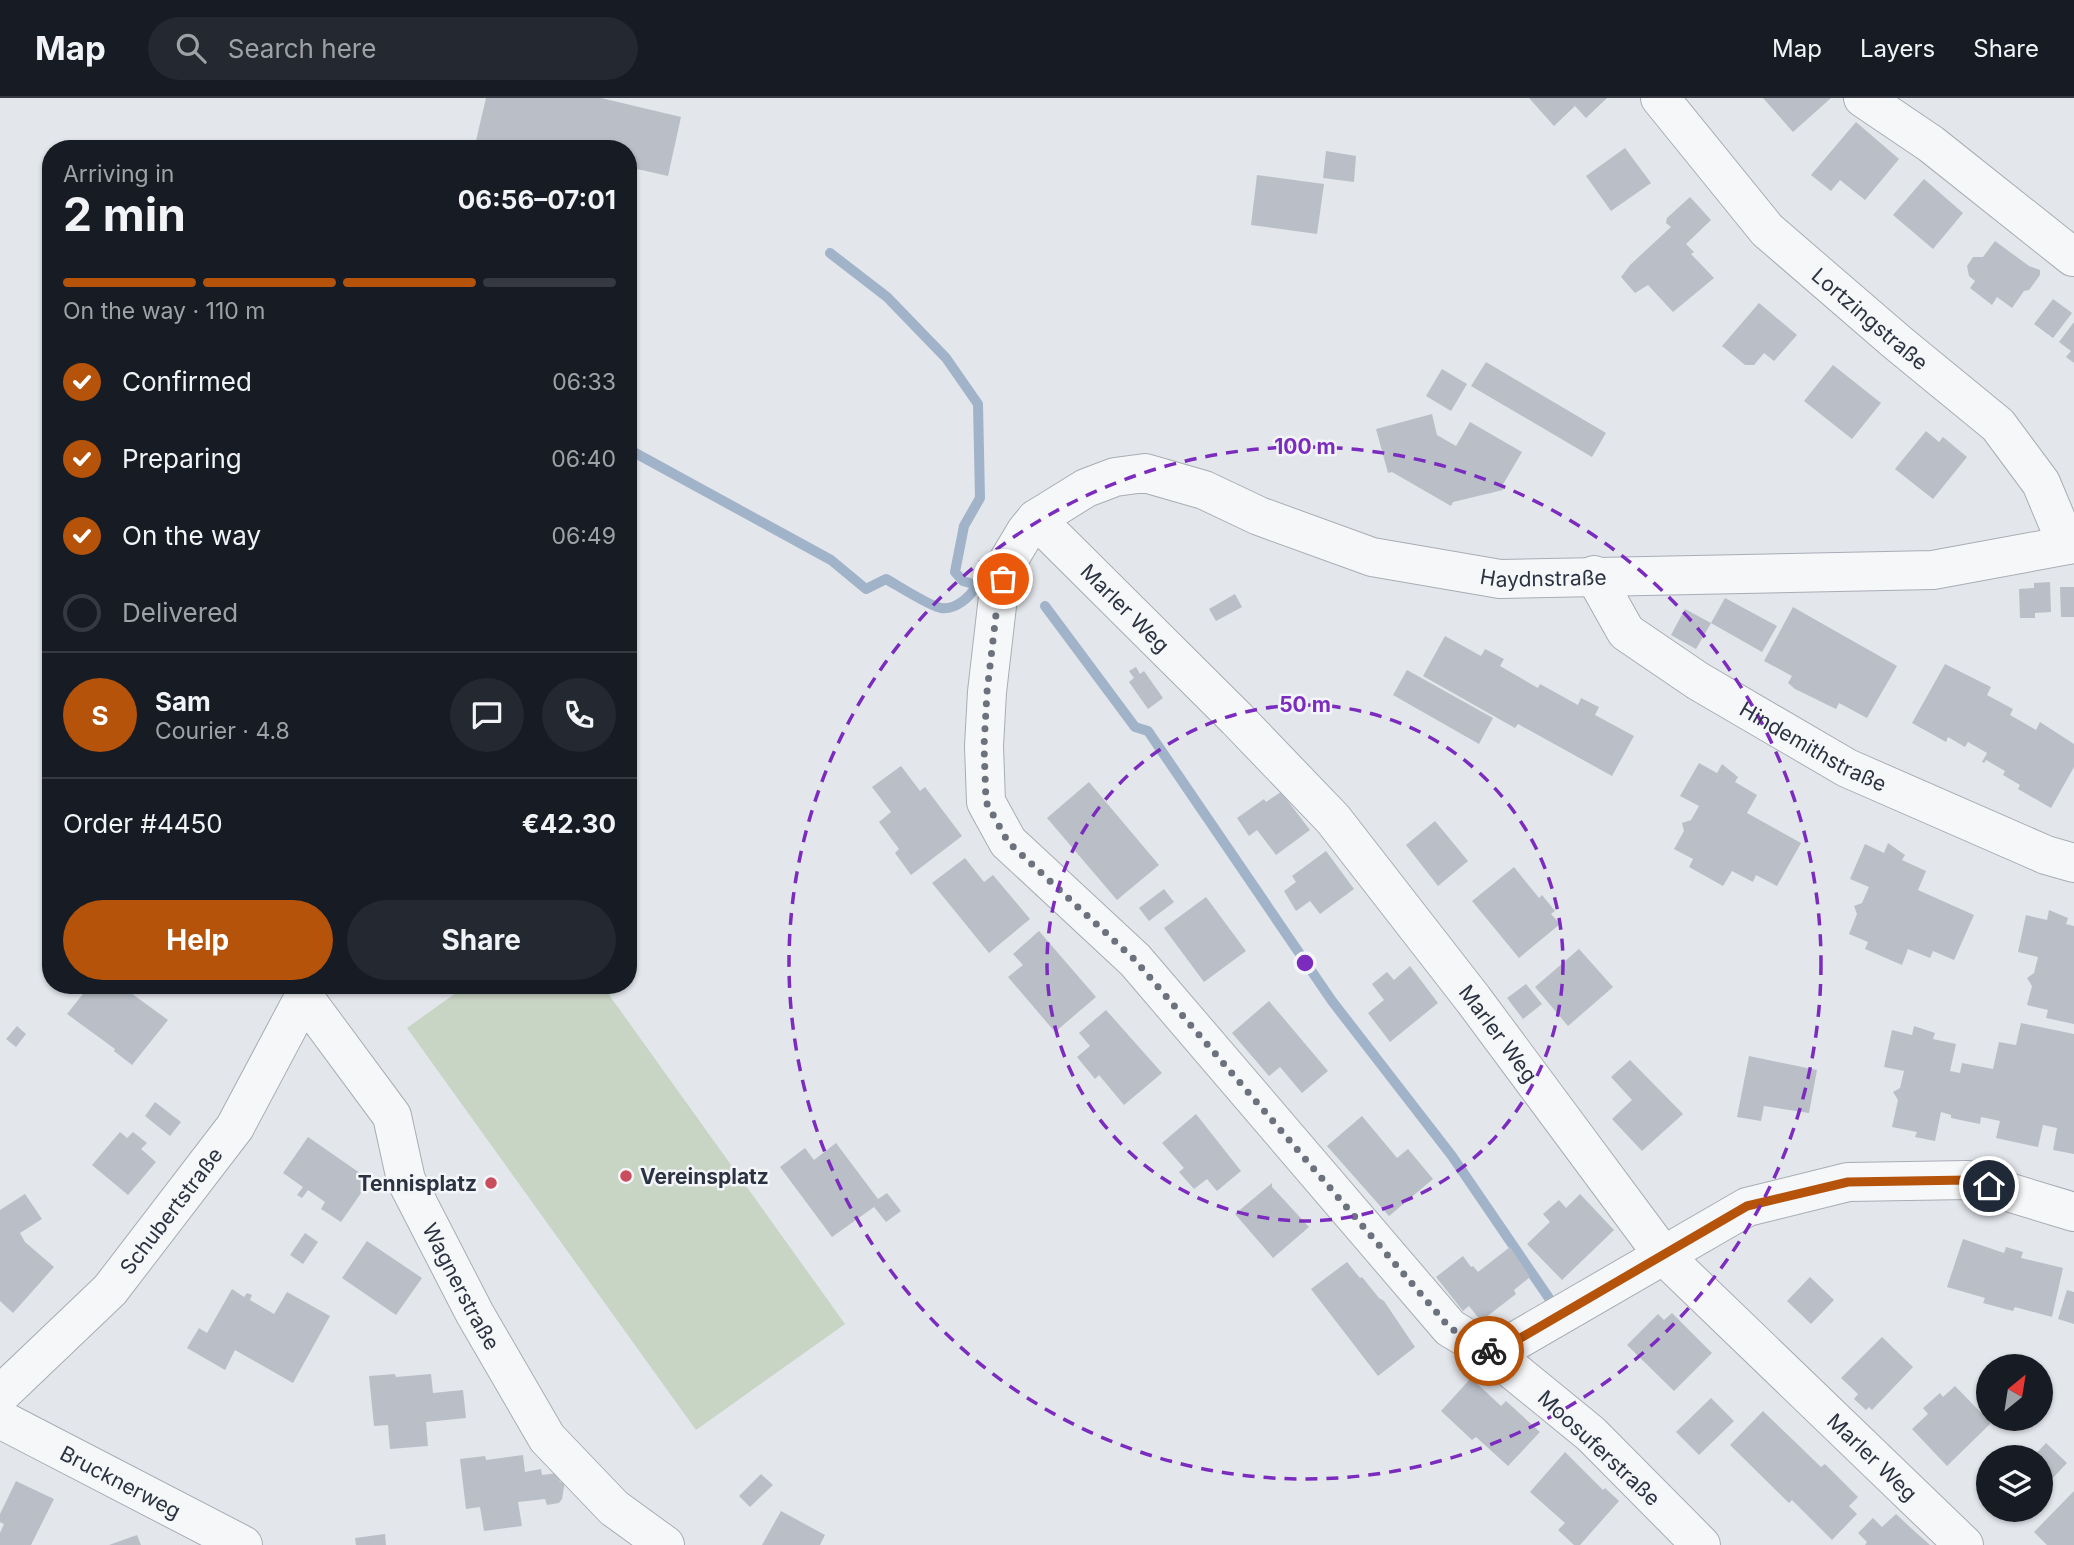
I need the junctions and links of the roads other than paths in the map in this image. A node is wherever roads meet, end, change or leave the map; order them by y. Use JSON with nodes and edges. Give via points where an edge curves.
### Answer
{"nodes":[{"id":1,"x":1660,"y":98,"type":"edge"},
{"id":2,"x":1863,"y":98,"type":"edge"},
{"id":3,"x":2073,"y":257,"type":"edge"},
{"id":4,"x":1036,"y":519,"type":"junction"},
{"id":5,"x":2071,"y":545,"type":"edge"},
{"id":6,"x":1594,"y":575,"type":"junction"},
{"id":7,"x":2074,"y":863,"type":"edge"},
{"id":8,"x":304,"y":997,"type":"joint"},
{"id":9,"x":2074,"y":1212,"type":"edge"},
{"id":10,"x":1663,"y":1255,"type":"junction"},
{"id":11,"x":1493,"y":1354,"type":"junction"},
{"id":12,"x":0,"y":1395,"type":"edge"},
{"id":13,"x":0,"y":1419,"type":"edge"},
{"id":14,"x":1961,"y":1544,"type":"edge"},
{"id":15,"x":243,"y":1545,"type":"edge"},
{"id":16,"x":665,"y":1545,"type":"edge"},
{"id":17,"x":1701,"y":1545,"type":"edge"}],
"edges":[{"from":1,"to":5,"type":"street","name":"Lortzingstraße","via":[[1767,230],[1998,425],[2041,483]]},
{"from":2,"to":3,"type":"street","via":[[1931,145]]},
{"from":4,"to":6,"type":"street","name":"Haydnstraße","via":[[1086,488],[1115,477],[1145,473],[1204,490],[1259,516],[1372,557],[1500,579]]},
{"from":4,"to":10,"type":"street","name":"Marler Weg","via":[[1333,819]]},
{"from":4,"to":11,"type":"street","name":"Moosuferstraße","via":[[1008,561],[998,597],[987,692],[986,802],[1008,842],[1135,960],[1450,1328]]},
{"from":5,"to":6,"type":"street","name":"Haydnstraße","via":[[1933,569]]},
{"from":6,"to":7,"type":"street","name":"Hindemithstraße","via":[[1626,632],[1698,681],[1847,768]]},
{"from":8,"to":12,"type":"street","name":"Schubertstraße","via":[[235,1127],[110,1290]]},
{"from":8,"to":16,"type":"street","name":"Wagnerstraße","via":[[392,1116],[406,1180],[475,1314],[547,1438],[614,1508]]},
{"from":9,"to":10,"type":"street","via":[[1968,1180],[1848,1182],[1747,1206]]},
{"from":10,"to":11,"type":"street"},
{"from":10,"to":14,"type":"street","name":"Marler Weg"},
{"from":11,"to":17,"type":"street","name":"Moosuferstraße","via":[[1591,1434]]},
{"from":13,"to":15,"type":"street","name":"Brucknerweg"}]}
